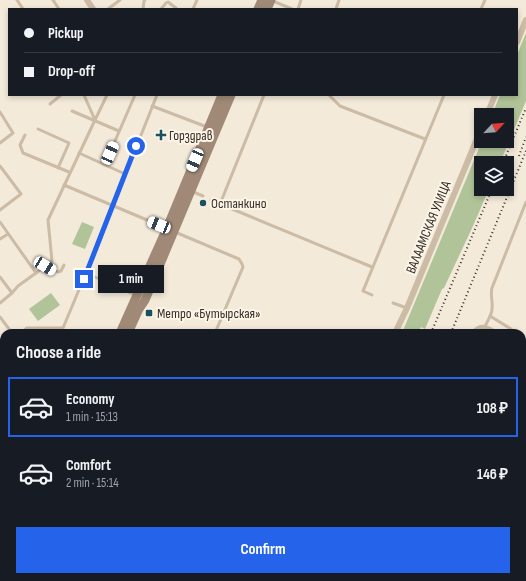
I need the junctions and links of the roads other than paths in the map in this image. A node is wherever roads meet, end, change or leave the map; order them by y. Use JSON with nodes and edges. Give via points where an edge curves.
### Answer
{"nodes":[{"id":1,"x":17,"y":0,"type":"edge"},
{"id":2,"x":120,"y":0,"type":"edge"},
{"id":3,"x":268,"y":2,"type":"edge"},
{"id":4,"x":23,"y":8,"type":"edge"},
{"id":5,"x":109,"y":8,"type":"edge"},
{"id":6,"x":162,"y":8,"type":"edge"},
{"id":7,"x":176,"y":8,"type":"dead end"},
{"id":8,"x":259,"y":8,"type":"edge"},
{"id":9,"x":289,"y":8,"type":"edge"},
{"id":10,"x":526,"y":20,"type":"edge"},
{"id":11,"x":518,"y":40,"type":"edge"},
{"id":12,"x":60,"y":96,"type":"edge"},
{"id":13,"x":84,"y":96,"type":"edge"},
{"id":14,"x":107,"y":96,"type":"edge"},
{"id":15,"x":135,"y":96,"type":"edge"},
{"id":16,"x":157,"y":96,"type":"edge"},
{"id":17,"x":222,"y":96,"type":"edge"},
{"id":18,"x":231,"y":96,"type":"edge"},
{"id":19,"x":264,"y":96,"type":"edge"},
{"id":20,"x":330,"y":96,"type":"edge"},
{"id":21,"x":444,"y":96,"type":"edge"},
{"id":22,"x":495,"y":96,"type":"edge"},
{"id":23,"x":50,"y":104,"type":"dead end"},
{"id":24,"x":152,"y":106,"type":"junction"},
{"id":25,"x":490,"y":108,"type":"edge"},
{"id":26,"x":72,"y":111,"type":"dead end"},
{"id":27,"x":0,"y":112,"type":"edge"},
{"id":28,"x":95,"y":120,"type":"junction"},
{"id":29,"x":209,"y":128,"type":"junction"},
{"id":30,"x":38,"y":129,"type":"dead end"},
{"id":31,"x":119,"y":131,"type":"junction"},
{"id":32,"x":25,"y":135,"type":"dead end"},
{"id":33,"x":425,"y":139,"type":"junction"},
{"id":34,"x":0,"y":143,"type":"edge"},
{"id":35,"x":474,"y":146,"type":"edge"},
{"id":36,"x":79,"y":153,"type":"junction"},
{"id":37,"x":105,"y":164,"type":"junction"},
{"id":38,"x":0,"y":166,"type":"edge"},
{"id":39,"x":58,"y":168,"type":"junction"},
{"id":40,"x":69,"y":172,"type":"junction"},
{"id":41,"x":125,"y":174,"type":"junction"},
{"id":42,"x":64,"y":185,"type":"junction"},
{"id":43,"x":191,"y":191,"type":"junction"},
{"id":44,"x":203,"y":196,"type":"dead end"},
{"id":45,"x":211,"y":200,"type":"dead end"},
{"id":46,"x":526,"y":202,"type":"edge"},
{"id":47,"x":220,"y":204,"type":"junction"},
{"id":48,"x":114,"y":205,"type":"junction"},
{"id":49,"x":0,"y":210,"type":"edge"},
{"id":50,"x":0,"y":222,"type":"edge"},
{"id":51,"x":170,"y":230,"type":"junction"},
{"id":52,"x":8,"y":234,"type":"junction"},
{"id":53,"x":0,"y":239,"type":"edge"},
{"id":54,"x":64,"y":265,"type":"dead end"},
{"id":55,"x":45,"y":266,"type":"junction"},
{"id":56,"x":372,"y":267,"type":"junction"},
{"id":57,"x":36,"y":273,"type":"junction"},
{"id":58,"x":86,"y":273,"type":"junction"},
{"id":59,"x":0,"y":277,"type":"edge"},
{"id":60,"x":12,"y":293,"type":"junction"},
{"id":61,"x":372,"y":295,"type":"dead end"},
{"id":62,"x":136,"y":296,"type":"junction"},
{"id":63,"x":0,"y":302,"type":"edge"},
{"id":64,"x":392,"y":303,"type":"dead end"},
{"id":65,"x":407,"y":308,"type":"junction"},
{"id":66,"x":490,"y":316,"type":"junction"},
{"id":67,"x":0,"y":317,"type":"edge"},
{"id":68,"x":63,"y":328,"type":"joint"},
{"id":69,"x":484,"y":328,"type":"junction"},
{"id":70,"x":9,"y":329,"type":"edge"},
{"id":71,"x":26,"y":329,"type":"edge"},
{"id":72,"x":122,"y":329,"type":"edge"},
{"id":73,"x":130,"y":329,"type":"edge"},
{"id":74,"x":217,"y":329,"type":"edge"},
{"id":75,"x":397,"y":329,"type":"edge"},
{"id":76,"x":479,"y":329,"type":"edge"},
{"id":77,"x":487,"y":329,"type":"edge"},
{"id":78,"x":511,"y":329,"type":"dead end"}],
"edges":[{"from":1,"to":4,"type":"lane"},
{"from":2,"to":5,"type":"lane"},
{"from":3,"to":8,"type":"main road"},
{"from":3,"to":9,"type":"lane"},
{"from":6,"to":7,"type":"lane","via":[[168,2]]},
{"from":10,"to":11,"type":"street"},
{"from":12,"to":23,"type":"lane"},
{"from":13,"to":28,"type":"lane"},
{"from":14,"to":28,"type":"lane"},
{"from":15,"to":31,"type":"lane"},
{"from":16,"to":24,"type":"lane"},
{"from":17,"to":29,"type":"main road"},
{"from":18,"to":43,"type":"main road"},
{"from":19,"to":47,"type":"lane"},
{"from":20,"to":33,"type":"lane","via":[[340,106]]},
{"from":21,"to":33,"type":"lane"},
{"from":22,"to":25,"type":"street"},
{"from":24,"to":29,"type":"lane"},
{"from":24,"to":41,"type":"lane"},
{"from":26,"to":28,"type":"lane"},
{"from":27,"to":34,"type":"lane","via":[[13,133]]},
{"from":28,"to":31,"type":"lane"},
{"from":28,"to":36,"type":"lane"},
{"from":29,"to":51,"type":"main road"},
{"from":30,"to":39,"type":"lane","via":[[70,143]]},
{"from":31,"to":37,"type":"lane"},
{"from":32,"to":39,"type":"lane","via":[[20,145],[23,153]]},
{"from":33,"to":56,"type":"lane"},
{"from":35,"to":65,"type":"street","name":"ВАЛААМСКАЯ УЛИЦА"},
{"from":36,"to":37,"type":"lane"},
{"from":36,"to":40,"type":"lane"},
{"from":37,"to":41,"type":"lane"},
{"from":38,"to":49,"type":"lane","via":[[21,194]]},
{"from":39,"to":40,"type":"lane"},
{"from":40,"to":42,"type":"lane"},
{"from":41,"to":48,"type":"lane"},
{"from":42,"to":48,"type":"lane"},
{"from":42,"to":55,"type":"lane","via":[[48,220],[52,261]]},
{"from":43,"to":44,"type":"lane"},
{"from":43,"to":51,"type":"main road"},
{"from":45,"to":47,"type":"lane"},
{"from":46,"to":66,"type":"lane","via":[[490,293]]},
{"from":47,"to":56,"type":"lane"},
{"from":48,"to":51,"type":"lane"},
{"from":48,"to":58,"type":"lane"},
{"from":50,"to":52,"type":"lane"},
{"from":51,"to":62,"type":"main road"},
{"from":51,"to":73,"type":"main road","via":[[145,300]]},
{"from":51,"to":74,"type":"lane","via":[[239,259],[242,264],[243,267]]},
{"from":52,"to":53,"type":"lane"},
{"from":52,"to":57,"type":"lane"},
{"from":54,"to":55,"type":"lane","via":[[61,271],[56,272]]},
{"from":55,"to":57,"type":"lane"},
{"from":56,"to":61,"type":"lane","via":[[363,291]]},
{"from":57,"to":60,"type":"lane"},
{"from":58,"to":62,"type":"lane"},
{"from":58,"to":68,"type":"lane"},
{"from":59,"to":60,"type":"lane"},
{"from":60,"to":63,"type":"lane"},
{"from":62,"to":72,"type":"main road"},
{"from":64,"to":65,"type":"lane"},
{"from":65,"to":75,"type":"street","name":"ВАЛААМСКАЯ УЛИЦА"},
{"from":66,"to":69,"type":"lane"},
{"from":66,"to":78,"type":"lane"},
{"from":67,"to":70,"type":"lane"},
{"from":68,"to":71,"type":"lane"},
{"from":69,"to":76,"type":"street"},
{"from":69,"to":77,"type":"street"}]}
